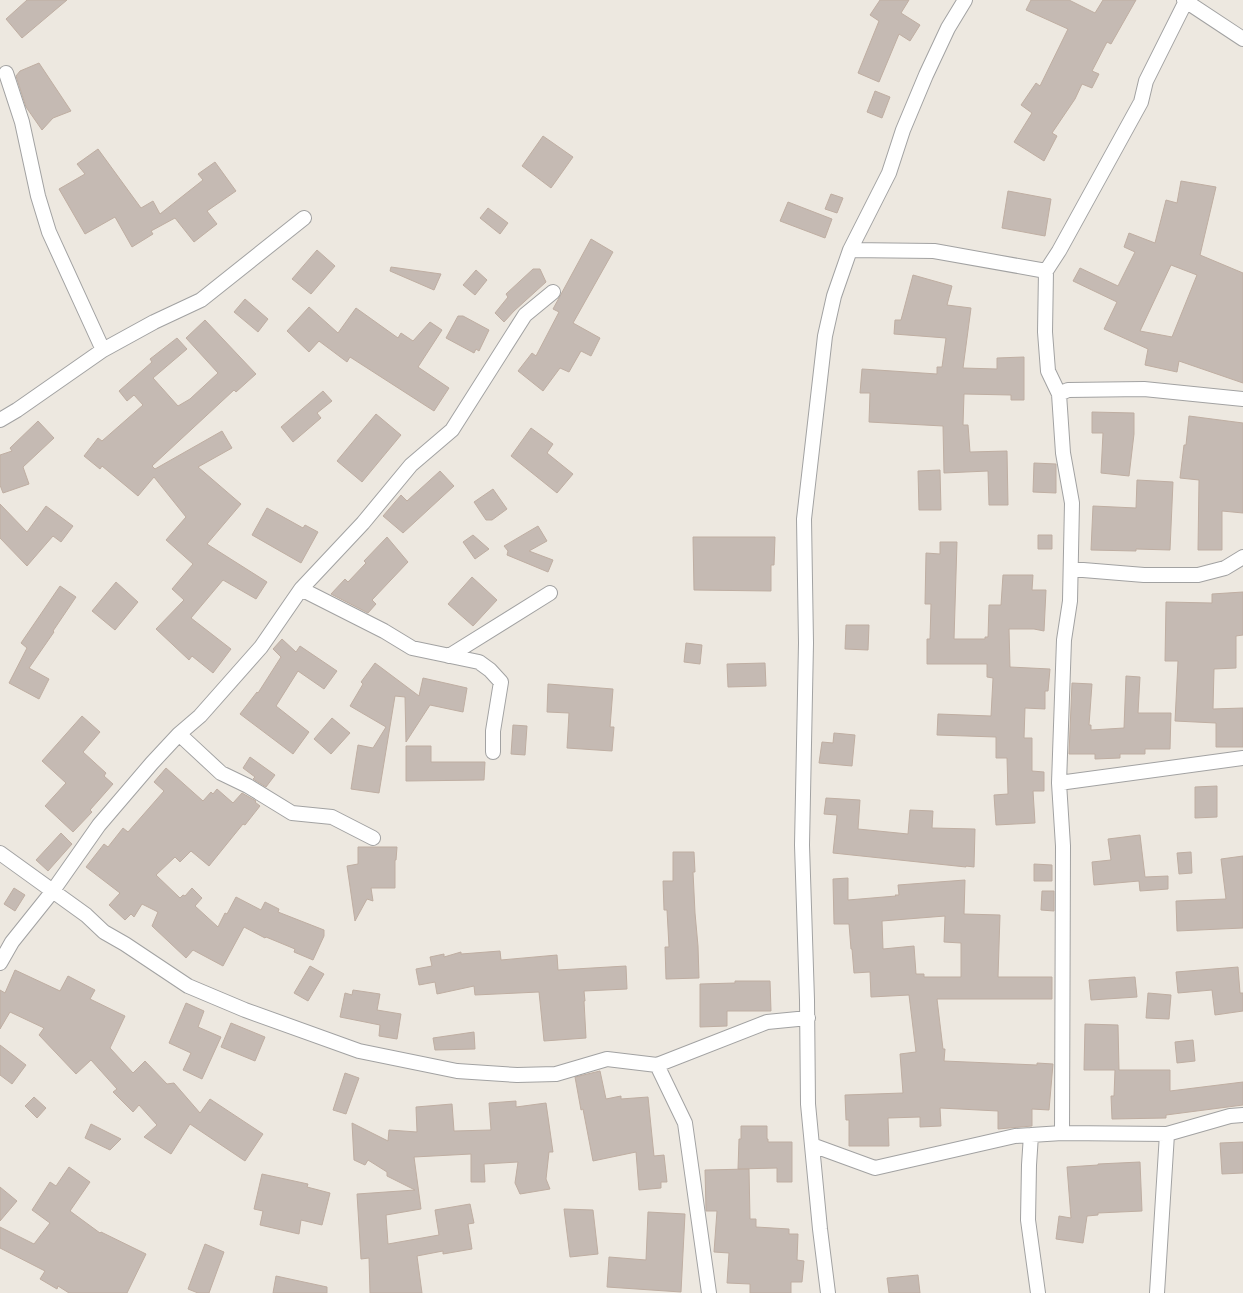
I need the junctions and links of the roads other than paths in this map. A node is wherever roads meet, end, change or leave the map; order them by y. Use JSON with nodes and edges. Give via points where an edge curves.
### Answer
{"nodes":[{"id":1,"x":965,"y":0,"type":"edge"},
{"id":2,"x":1185,"y":1,"type":"edge"},
{"id":3,"x":1243,"y":39,"type":"edge"},
{"id":4,"x":6,"y":73,"type":"dead end"},
{"id":5,"x":304,"y":218,"type":"dead end"},
{"id":6,"x":850,"y":250,"type":"junction"},
{"id":7,"x":1046,"y":271,"type":"junction"},
{"id":8,"x":553,"y":292,"type":"dead end"},
{"id":9,"x":103,"y":350,"type":"junction"},
{"id":10,"x":1059,"y":394,"type":"junction"},
{"id":11,"x":1243,"y":399,"type":"edge"},
{"id":12,"x":0,"y":420,"type":"edge"},
{"id":13,"x":1243,"y":557,"type":"edge"},
{"id":14,"x":1070,"y":570,"type":"junction"},
{"id":15,"x":301,"y":589,"type":"junction"},
{"id":16,"x":550,"y":593,"type":"dead end"},
{"id":17,"x":449,"y":656,"type":"junction"},
{"id":18,"x":179,"y":734,"type":"junction"},
{"id":19,"x":493,"y":752,"type":"dead end"},
{"id":20,"x":1243,"y":758,"type":"edge"},
{"id":21,"x":1059,"y":782,"type":"junction"},
{"id":22,"x":373,"y":838,"type":"dead end"},
{"id":23,"x":0,"y":853,"type":"edge"},
{"id":24,"x":52,"y":892,"type":"junction"},
{"id":25,"x":0,"y":963,"type":"edge"},
{"id":26,"x":808,"y":1018,"type":"junction"},
{"id":27,"x":657,"y":1065,"type":"junction"},
{"id":28,"x":1243,"y":1115,"type":"edge"},
{"id":29,"x":1062,"y":1133,"type":"junction"},
{"id":30,"x":1167,"y":1134,"type":"junction"},
{"id":31,"x":1031,"y":1135,"type":"junction"},
{"id":32,"x":812,"y":1145,"type":"junction"},
{"id":33,"x":709,"y":1293,"type":"edge"},
{"id":34,"x":828,"y":1293,"type":"edge"},
{"id":35,"x":1038,"y":1293,"type":"edge"},
{"id":36,"x":1158,"y":1293,"type":"edge"}],
"edges":[{"from":1,"to":6,"type":"street","via":[[948,28],[926,75],[903,130],[889,173]]},
{"from":2,"to":3,"type":"street"},
{"from":2,"to":7,"type":"street","via":[[1146,81],[1141,102]]},
{"from":4,"to":9,"type":"street","via":[[22,122],[38,196],[49,232]]},
{"from":5,"to":9,"type":"street","via":[[200,300]]},
{"from":6,"to":7,"type":"street","via":[[934,251]]},
{"from":6,"to":26,"type":"street","via":[[834,296],[825,336],[804,519],[806,643],[802,845]]},
{"from":7,"to":10,"type":"street","via":[[1045,332],[1048,371]]},
{"from":8,"to":15,"type":"street","via":[[525,316],[452,430],[411,465]]},
{"from":9,"to":12,"type":"street"},
{"from":10,"to":11,"type":"street","via":[[1068,390],[1144,389]]},
{"from":10,"to":14,"type":"street","via":[[1063,453],[1072,503]]},
{"from":13,"to":14,"type":"street","via":[[1225,568],[1198,576]]},
{"from":14,"to":21,"type":"street","via":[[1070,602],[1064,640]]},
{"from":15,"to":17,"type":"street","via":[[412,648]]},
{"from":15,"to":18,"type":"street","via":[[261,647],[200,716]]},
{"from":16,"to":17,"type":"street"},
{"from":17,"to":19,"type":"street","via":[[479,662],[501,682],[493,731]]},
{"from":18,"to":22,"type":"street","via":[[221,773],[292,813],[332,817]]},
{"from":18,"to":24,"type":"street","via":[[99,825]]},
{"from":20,"to":21,"type":"street"},
{"from":21,"to":29,"type":"street","via":[[1063,846]]},
{"from":23,"to":24,"type":"street"},
{"from":24,"to":25,"type":"street","via":[[12,942]]},
{"from":24,"to":27,"type":"street","via":[[86,915],[104,932],[188,986],[245,1010],[359,1051],[457,1071],[517,1075],[556,1074],[607,1059]]},
{"from":26,"to":27,"type":"street","via":[[767,1022]]},
{"from":26,"to":32,"type":"street","via":[[808,1104]]},
{"from":27,"to":33,"type":"street","via":[[686,1123]]},
{"from":28,"to":30,"type":"street","via":[[1230,1116]]},
{"from":29,"to":30,"type":"street"},
{"from":29,"to":31,"type":"street"},
{"from":30,"to":36,"type":"street"},
{"from":31,"to":32,"type":"street","via":[[1015,1136],[875,1168]]},
{"from":31,"to":35,"type":"street","via":[[1028,1220]]},
{"from":32,"to":34,"type":"street"}]}
